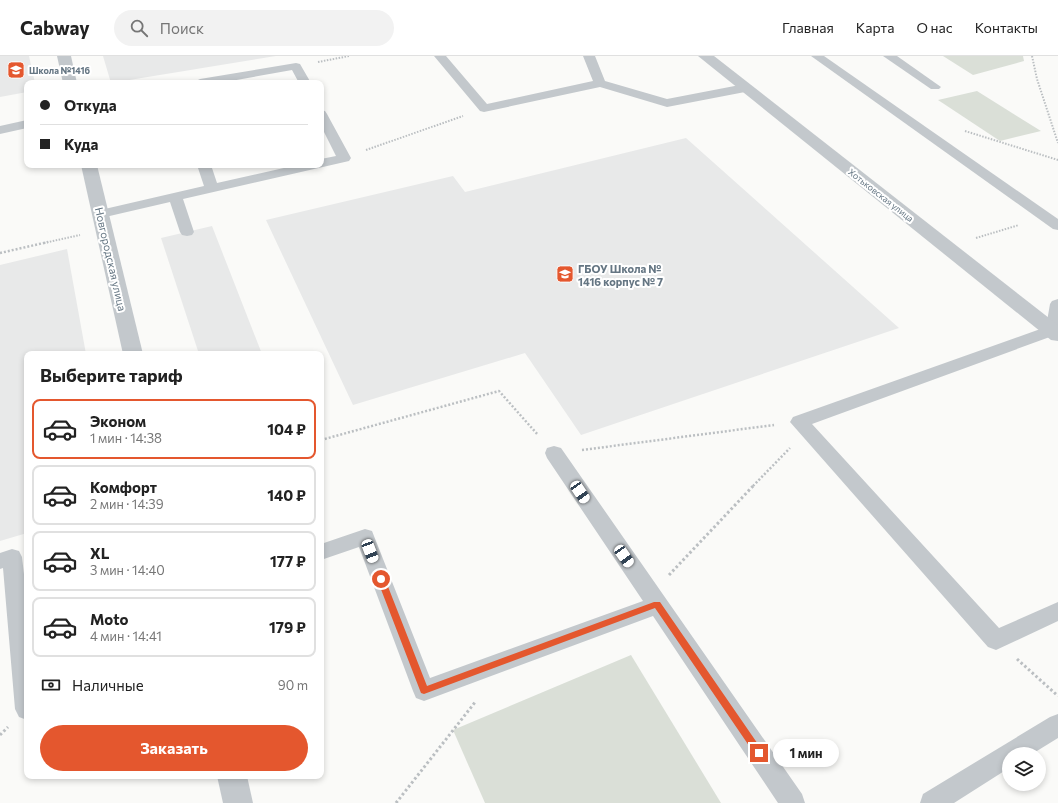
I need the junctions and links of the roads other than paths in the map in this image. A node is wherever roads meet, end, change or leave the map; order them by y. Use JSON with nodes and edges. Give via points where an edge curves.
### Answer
{"nodes":[{"id":1,"x":64,"y":56,"type":"edge"},
{"id":2,"x":440,"y":56,"type":"edge"},
{"id":3,"x":589,"y":56,"type":"edge"},
{"id":4,"x":705,"y":56,"type":"edge"},
{"id":5,"x":817,"y":56,"type":"edge"},
{"id":6,"x":889,"y":56,"type":"edge"},
{"id":7,"x":69,"y":80,"type":"edge"},
{"id":8,"x":217,"y":80,"type":"edge"},
{"id":9,"x":303,"y":80,"type":"edge"},
{"id":10,"x":600,"y":83,"type":"junction"},
{"id":11,"x":935,"y":87,"type":"dead end"},
{"id":12,"x":745,"y":88,"type":"junction"},
{"id":13,"x":324,"y":120,"type":"edge"},
{"id":14,"x":24,"y":125,"type":"edge"},
{"id":15,"x":0,"y":130,"type":"edge"},
{"id":16,"x":324,"y":162,"type":"edge"},
{"id":17,"x":89,"y":168,"type":"edge"},
{"id":18,"x":205,"y":168,"type":"edge"},
{"id":19,"x":301,"y":168,"type":"edge"},
{"id":20,"x":212,"y":189,"type":"junction"},
{"id":21,"x":175,"y":197,"type":"junction"},
{"id":22,"x":102,"y":222,"type":"junction"},
{"id":23,"x":1058,"y":226,"type":"edge"},
{"id":24,"x":187,"y":232,"type":"dead end"},
{"id":25,"x":1058,"y":304,"type":"edge"},
{"id":26,"x":1056,"y":331,"type":"edge"},
{"id":27,"x":132,"y":351,"type":"edge"},
{"id":28,"x":554,"y":453,"type":"road end"},
{"id":29,"x":324,"y":551,"type":"edge"},
{"id":30,"x":0,"y":561,"type":"edge"},
{"id":31,"x":654,"y":600,"type":"junction"},
{"id":32,"x":1058,"y":610,"type":"edge"},
{"id":33,"x":24,"y":653,"type":"edge"},
{"id":34,"x":1058,"y":725,"type":"edge"},
{"id":35,"x":1023,"y":747,"type":"edge"},
{"id":36,"x":1002,"y":760,"type":"edge"},
{"id":37,"x":233,"y":779,"type":"edge"},
{"id":38,"x":238,"y":803,"type":"edge"},
{"id":39,"x":792,"y":803,"type":"edge"},
{"id":40,"x":932,"y":803,"type":"edge"}],
"edges":[{"from":1,"to":7,"type":"street"},
{"from":2,"to":10,"type":"lane","via":[[484,108]]},
{"from":3,"to":10,"type":"lane"},
{"from":4,"to":12,"type":"street","name":"Хотьковская улица"},
{"from":5,"to":23,"type":"lane"},
{"from":6,"to":11,"type":"lane"},
{"from":8,"to":9,"type":"lane","via":[[296,66]]},
{"from":10,"to":12,"type":"lane","via":[[667,103]]},
{"from":12,"to":26,"type":"street","name":"Хотьковская улица"},
{"from":13,"to":16,"type":"lane","via":[[344,158]]},
{"from":14,"to":15,"type":"lane"},
{"from":17,"to":22,"type":"street","name":"Новгородская улица"},
{"from":18,"to":20,"type":"lane"},
{"from":19,"to":20,"type":"lane"},
{"from":20,"to":21,"type":"lane"},
{"from":21,"to":22,"type":"lane"},
{"from":21,"to":24,"type":"lane"},
{"from":22,"to":27,"type":"street","name":"Новгородская улица"},
{"from":25,"to":26,"type":"lane"},
{"from":26,"to":32,"type":"lane","via":[[803,426],[996,640]]},
{"from":28,"to":31,"type":"lane"},
{"from":29,"to":31,"type":"lane","via":[[365,537],[424,691]]},
{"from":30,"to":33,"type":"lane","via":[[12,557]]},
{"from":31,"to":39,"type":"lane"},
{"from":34,"to":35,"type":"lane"},
{"from":36,"to":40,"type":"lane"},
{"from":37,"to":38,"type":"street"}]}
